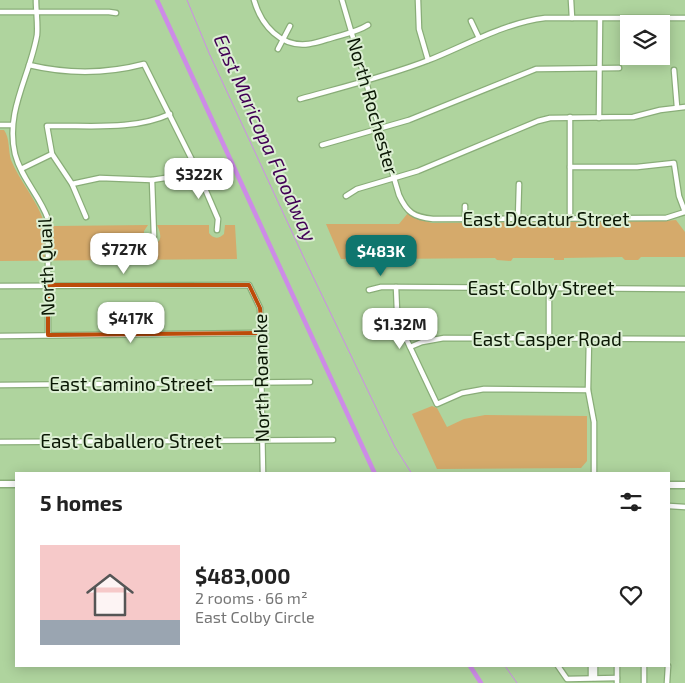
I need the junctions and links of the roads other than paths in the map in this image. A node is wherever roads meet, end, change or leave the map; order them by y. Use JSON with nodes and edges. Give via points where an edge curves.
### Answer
{"nodes":[{"id":1,"x":36,"y":0,"type":"edge"},
{"id":2,"x":254,"y":0,"type":"edge"},
{"id":3,"x":342,"y":0,"type":"edge"},
{"id":4,"x":418,"y":0,"type":"edge"},
{"id":5,"x":571,"y":0,"type":"edge"},
{"id":6,"x":0,"y":12,"type":"edge"},
{"id":7,"x":36,"y":12,"type":"junction"},
{"id":8,"x":116,"y":13,"type":"dead end"},
{"id":9,"x":572,"y":18,"type":"junction"},
{"id":10,"x":685,"y":18,"type":"edge"},
{"id":11,"x":600,"y":19,"type":"junction"},
{"id":12,"x":471,"y":21,"type":"dead end"},
{"id":13,"x":368,"y":25,"type":"dead end"},
{"id":14,"x":290,"y":26,"type":"dead end"},
{"id":15,"x":351,"y":33,"type":"junction"},
{"id":16,"x":479,"y":38,"type":"junction"},
{"id":17,"x":283,"y":39,"type":"junction"},
{"id":18,"x":278,"y":49,"type":"dead end"},
{"id":19,"x":428,"y":60,"type":"junction"},
{"id":20,"x":28,"y":65,"type":"junction"},
{"id":21,"x":598,"y":67,"type":"junction"},
{"id":22,"x":620,"y":68,"type":"dead end"},
{"id":23,"x":674,"y":70,"type":"dead end"},
{"id":24,"x":365,"y":80,"type":"junction"},
{"id":25,"x":300,"y":99,"type":"dead end"},
{"id":26,"x":677,"y":107,"type":"junction"},
{"id":27,"x":685,"y":107,"type":"edge"},
{"id":28,"x":170,"y":114,"type":"junction"},
{"id":29,"x":570,"y":117,"type":"junction"},
{"id":30,"x":599,"y":118,"type":"junction"},
{"id":31,"x":0,"y":125,"type":"edge"},
{"id":32,"x":12,"y":125,"type":"junction"},
{"id":33,"x":380,"y":128,"type":"junction"},
{"id":34,"x":322,"y":145,"type":"dead end"},
{"id":35,"x":52,"y":154,"type":"junction"},
{"id":36,"x":570,"y":167,"type":"junction"},
{"id":37,"x":196,"y":168,"type":"junction"},
{"id":38,"x":21,"y":169,"type":"junction"},
{"id":39,"x":394,"y":179,"type":"junction"},
{"id":40,"x":152,"y":180,"type":"junction"},
{"id":41,"x":72,"y":184,"type":"junction"},
{"id":42,"x":519,"y":184,"type":"dead end"},
{"id":43,"x":346,"y":196,"type":"dead end"},
{"id":44,"x":465,"y":206,"type":"dead end"},
{"id":45,"x":408,"y":210,"type":"joint"},
{"id":46,"x":685,"y":212,"type":"edge"},
{"id":47,"x":86,"y":217,"type":"dead end"},
{"id":48,"x":570,"y":218,"type":"junction"},
{"id":49,"x":465,"y":219,"type":"junction"},
{"id":50,"x":518,"y":219,"type":"junction"},
{"id":51,"x":217,"y":230,"type":"dead end"},
{"id":52,"x":154,"y":236,"type":"dead end"},
{"id":53,"x":48,"y":285,"type":"junction"},
{"id":54,"x":0,"y":286,"type":"edge"},
{"id":55,"x":396,"y":287,"type":"junction"},
{"id":56,"x":549,"y":289,"type":"junction"},
{"id":57,"x":685,"y":289,"type":"edge"},
{"id":58,"x":369,"y":290,"type":"dead end"},
{"id":59,"x":262,"y":333,"type":"junction"},
{"id":60,"x":48,"y":335,"type":"junction"},
{"id":61,"x":0,"y":336,"type":"edge"},
{"id":62,"x":549,"y":339,"type":"junction"},
{"id":63,"x":685,"y":339,"type":"edge"},
{"id":64,"x":589,"y":340,"type":"junction"},
{"id":65,"x":410,"y":347,"type":"junction"},
{"id":66,"x":310,"y":382,"type":"dead end"},
{"id":67,"x":262,"y":383,"type":"junction"},
{"id":68,"x":0,"y":385,"type":"edge"},
{"id":69,"x":588,"y":390,"type":"junction"},
{"id":70,"x":262,"y":440,"type":"junction"},
{"id":71,"x":333,"y":440,"type":"dead end"},
{"id":72,"x":0,"y":442,"type":"edge"},
{"id":73,"x":263,"y":472,"type":"edge"},
{"id":74,"x":594,"y":472,"type":"edge"},
{"id":75,"x":0,"y":484,"type":"edge"},
{"id":76,"x":15,"y":484,"type":"edge"},
{"id":77,"x":670,"y":485,"type":"edge"},
{"id":78,"x":685,"y":485,"type":"edge"},
{"id":79,"x":670,"y":506,"type":"edge"},
{"id":80,"x":685,"y":507,"type":"edge"},
{"id":81,"x":559,"y":667,"type":"edge"},
{"id":82,"x":591,"y":667,"type":"edge"},
{"id":83,"x":595,"y":667,"type":"edge"},
{"id":84,"x":617,"y":667,"type":"edge"},
{"id":85,"x":644,"y":667,"type":"edge"},
{"id":86,"x":668,"y":667,"type":"edge"},
{"id":87,"x":593,"y":678,"type":"junction"},
{"id":88,"x":617,"y":680,"type":"edge"},
{"id":89,"x":644,"y":683,"type":"edge"},
{"id":90,"x":668,"y":683,"type":"edge"}],
"edges":[{"from":1,"to":7,"type":"street","name":"North Quail"},
{"from":2,"to":17,"type":"street","via":[[265,25]]},
{"from":3,"to":15,"type":"street","name":"North Rochester"},
{"from":4,"to":19,"type":"street","via":[[419,28]]},
{"from":5,"to":9,"type":"street"},
{"from":6,"to":7,"type":"street"},
{"from":7,"to":8,"type":"street"},
{"from":7,"to":20,"type":"street","name":"North Quail","via":[[37,34]]},
{"from":9,"to":11,"type":"street"},
{"from":9,"to":16,"type":"street","via":[[528,20]]},
{"from":10,"to":11,"type":"street"},
{"from":11,"to":21,"type":"street"},
{"from":12,"to":16,"type":"street"},
{"from":13,"to":15,"type":"street"},
{"from":14,"to":17,"type":"street"},
{"from":15,"to":17,"type":"street","via":[[310,44],[294,44]]},
{"from":15,"to":24,"type":"street","name":"North Rochester"},
{"from":16,"to":19,"type":"street"},
{"from":17,"to":18,"type":"street"},
{"from":19,"to":24,"type":"street"},
{"from":20,"to":28,"type":"street","via":[[57,72],[116,71],[144,64]]},
{"from":20,"to":32,"type":"street","name":"North Quail"},
{"from":21,"to":22,"type":"street"},
{"from":21,"to":30,"type":"street"},
{"from":21,"to":33,"type":"street","via":[[536,69],[409,120]]},
{"from":23,"to":26,"type":"street"},
{"from":24,"to":25,"type":"street"},
{"from":24,"to":33,"type":"street","name":"North Rochester"},
{"from":26,"to":27,"type":"street"},
{"from":26,"to":30,"type":"street","via":[[633,117]]},
{"from":28,"to":35,"type":"street","via":[[156,121],[138,124],[47,126]]},
{"from":28,"to":37,"type":"street"},
{"from":29,"to":30,"type":"street"},
{"from":29,"to":36,"type":"street"},
{"from":29,"to":39,"type":"street","via":[[538,121]]},
{"from":31,"to":32,"type":"street"},
{"from":32,"to":38,"type":"street","name":"North Quail","via":[[12,140]]},
{"from":33,"to":34,"type":"street"},
{"from":33,"to":39,"type":"street","name":"North Rochester"},
{"from":35,"to":38,"type":"street"},
{"from":35,"to":41,"type":"street"},
{"from":36,"to":46,"type":"street","via":[[637,167],[674,163]]},
{"from":36,"to":48,"type":"street"},
{"from":37,"to":40,"type":"street","via":[[178,176]]},
{"from":37,"to":51,"type":"street","via":[[218,219]]},
{"from":38,"to":53,"type":"street","name":"North Quail","via":[[48,219]]},
{"from":39,"to":43,"type":"street","via":[[357,189]]},
{"from":39,"to":45,"type":"street","name":"North Rochester"},
{"from":40,"to":41,"type":"street","via":[[100,178]]},
{"from":40,"to":52,"type":"street"},
{"from":41,"to":47,"type":"street"},
{"from":42,"to":50,"type":"street"},
{"from":44,"to":49,"type":"street"},
{"from":45,"to":49,"type":"street","name":"East Decatur Street","via":[[424,218]]},
{"from":46,"to":48,"type":"street","name":"East Decatur Street","via":[[666,218]]},
{"from":48,"to":50,"type":"street","name":"East Decatur Street"},
{"from":49,"to":50,"type":"street","name":"East Decatur Street"},
{"from":53,"to":54,"type":"street"},
{"from":53,"to":59,"type":"street","name":"North Roanoke","via":[[249,285],[260,308]]},
{"from":53,"to":60,"type":"street","name":"North Quail"},
{"from":55,"to":56,"type":"street","name":"East Colby Street"},
{"from":55,"to":58,"type":"street","name":"East Colby Street"},
{"from":55,"to":65,"type":"street","via":[[397,312]]},
{"from":56,"to":57,"type":"street","name":"East Colby Street"},
{"from":56,"to":62,"type":"street"},
{"from":59,"to":60,"type":"street"},
{"from":59,"to":67,"type":"street","name":"North Roanoke"},
{"from":60,"to":61,"type":"street"},
{"from":62,"to":64,"type":"street","name":"East Casper Road"},
{"from":62,"to":65,"type":"street","name":"East Casper Road","via":[[444,338]]},
{"from":63,"to":64,"type":"street","name":"East Casper Road"},
{"from":64,"to":69,"type":"street"},
{"from":65,"to":69,"type":"street","via":[[437,404],[462,393],[484,389]]},
{"from":66,"to":67,"type":"street","name":"East Camino Street"},
{"from":67,"to":68,"type":"street","name":"East Camino Street"},
{"from":67,"to":70,"type":"street","name":"North Roanoke"},
{"from":69,"to":74,"type":"street","via":[[594,422]]},
{"from":70,"to":71,"type":"street","name":"East Caballero Street"},
{"from":70,"to":72,"type":"street","name":"East Caballero Street"},
{"from":70,"to":73,"type":"street","name":"North Roanoke"},
{"from":75,"to":76,"type":"main road"},
{"from":77,"to":78,"type":"main road"},
{"from":79,"to":80,"type":"street"},
{"from":81,"to":87,"type":"street","via":[[567,679]]},
{"from":82,"to":87,"type":"street"},
{"from":83,"to":87,"type":"street"},
{"from":84,"to":88,"type":"street"},
{"from":85,"to":89,"type":"street"},
{"from":86,"to":90,"type":"street"},
{"from":87,"to":88,"type":"street"}]}
